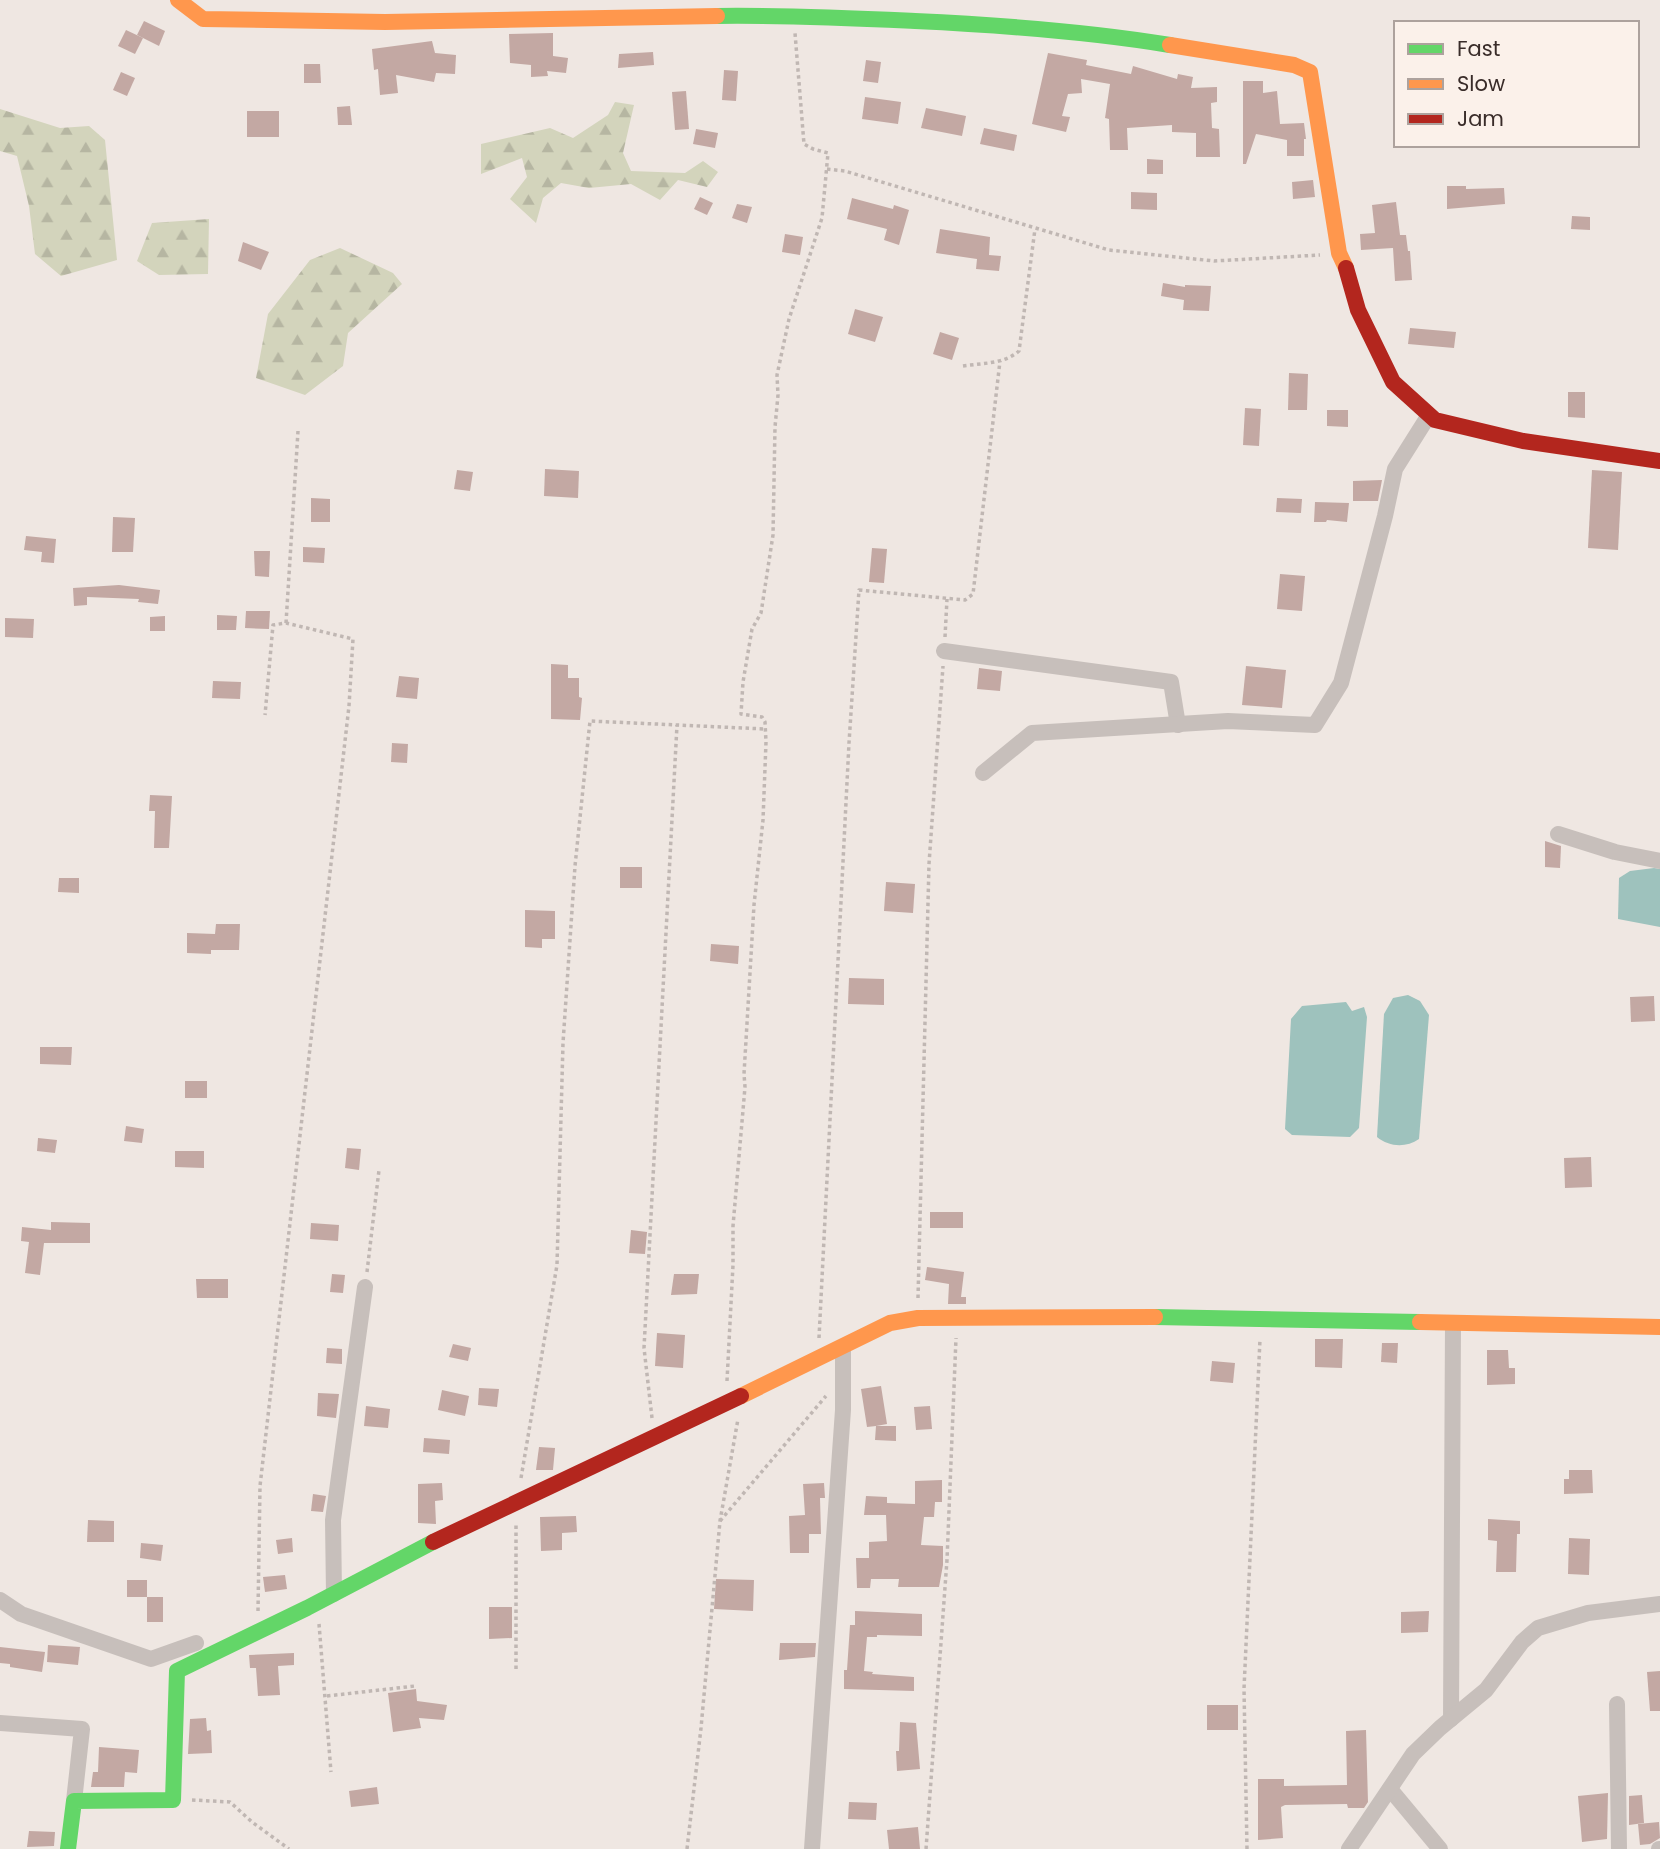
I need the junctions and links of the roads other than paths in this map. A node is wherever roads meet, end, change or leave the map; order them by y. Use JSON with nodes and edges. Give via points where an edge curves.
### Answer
{"nodes":[{"id":1,"x":178,"y":0,"type":"edge"},
{"id":2,"x":1429,"y":415,"type":"junction"},
{"id":3,"x":1660,"y":461,"type":"edge"},
{"id":4,"x":944,"y":651,"type":"road end"},
{"id":5,"x":1178,"y":725,"type":"junction"},
{"id":6,"x":983,"y":773,"type":"dead end"},
{"id":7,"x":1558,"y":834,"type":"dead end"},
{"id":8,"x":1660,"y":861,"type":"edge"},
{"id":9,"x":365,"y":1287,"type":"road end"},
{"id":10,"x":1453,"y":1323,"type":"junction"},
{"id":11,"x":1660,"y":1327,"type":"edge"},
{"id":12,"x":843,"y":1347,"type":"junction"},
{"id":13,"x":334,"y":1594,"type":"junction"},
{"id":14,"x":0,"y":1600,"type":"edge"},
{"id":15,"x":1660,"y":1604,"type":"edge"},
{"id":16,"x":196,"y":1643,"type":"dead end"},
{"id":17,"x":1617,"y":1704,"type":"dead end"},
{"id":18,"x":1451,"y":1719,"type":"junction"},
{"id":19,"x":0,"y":1723,"type":"edge"},
{"id":20,"x":1390,"y":1789,"type":"junction"},
{"id":21,"x":74,"y":1801,"type":"junction"},
{"id":22,"x":68,"y":1849,"type":"edge"},
{"id":23,"x":812,"y":1849,"type":"edge"},
{"id":24,"x":1349,"y":1849,"type":"edge"},
{"id":25,"x":1440,"y":1849,"type":"edge"},
{"id":26,"x":1619,"y":1849,"type":"edge"}],
"edges":[{"from":1,"to":2,"type":"street","via":[[203,19],[385,22],[789,15],[991,25],[1294,65],[1310,72],[1339,253],[1358,310],[1393,382]]},
{"from":2,"to":3,"type":"street","via":[[1523,441]]},
{"from":2,"to":5,"type":"street","via":[[1395,469],[1341,683],[1315,725],[1228,721]]},
{"from":4,"to":5,"type":"street","via":[[1171,682]]},
{"from":5,"to":6,"type":"street","via":[[1032,733]]},
{"from":7,"to":8,"type":"street"},
{"from":9,"to":13,"type":"street","via":[[333,1520]]},
{"from":10,"to":11,"type":"street"},
{"from":10,"to":12,"type":"street","via":[[918,1318],[890,1323]]},
{"from":10,"to":18,"type":"street"},
{"from":12,"to":13,"type":"street"},
{"from":12,"to":23,"type":"street","via":[[843,1410]]},
{"from":13,"to":21,"type":"street","via":[[177,1671],[173,1800]]},
{"from":14,"to":16,"type":"street","via":[[21,1614],[150,1659]]},
{"from":15,"to":18,"type":"street","via":[[1588,1613],[1538,1628],[1486,1690]]},
{"from":17,"to":26,"type":"street"},
{"from":18,"to":20,"type":"street","via":[[1413,1754]]},
{"from":19,"to":21,"type":"street","via":[[82,1728]]},
{"from":20,"to":24,"type":"street"},
{"from":20,"to":25,"type":"street"},
{"from":21,"to":22,"type":"street"}]}
